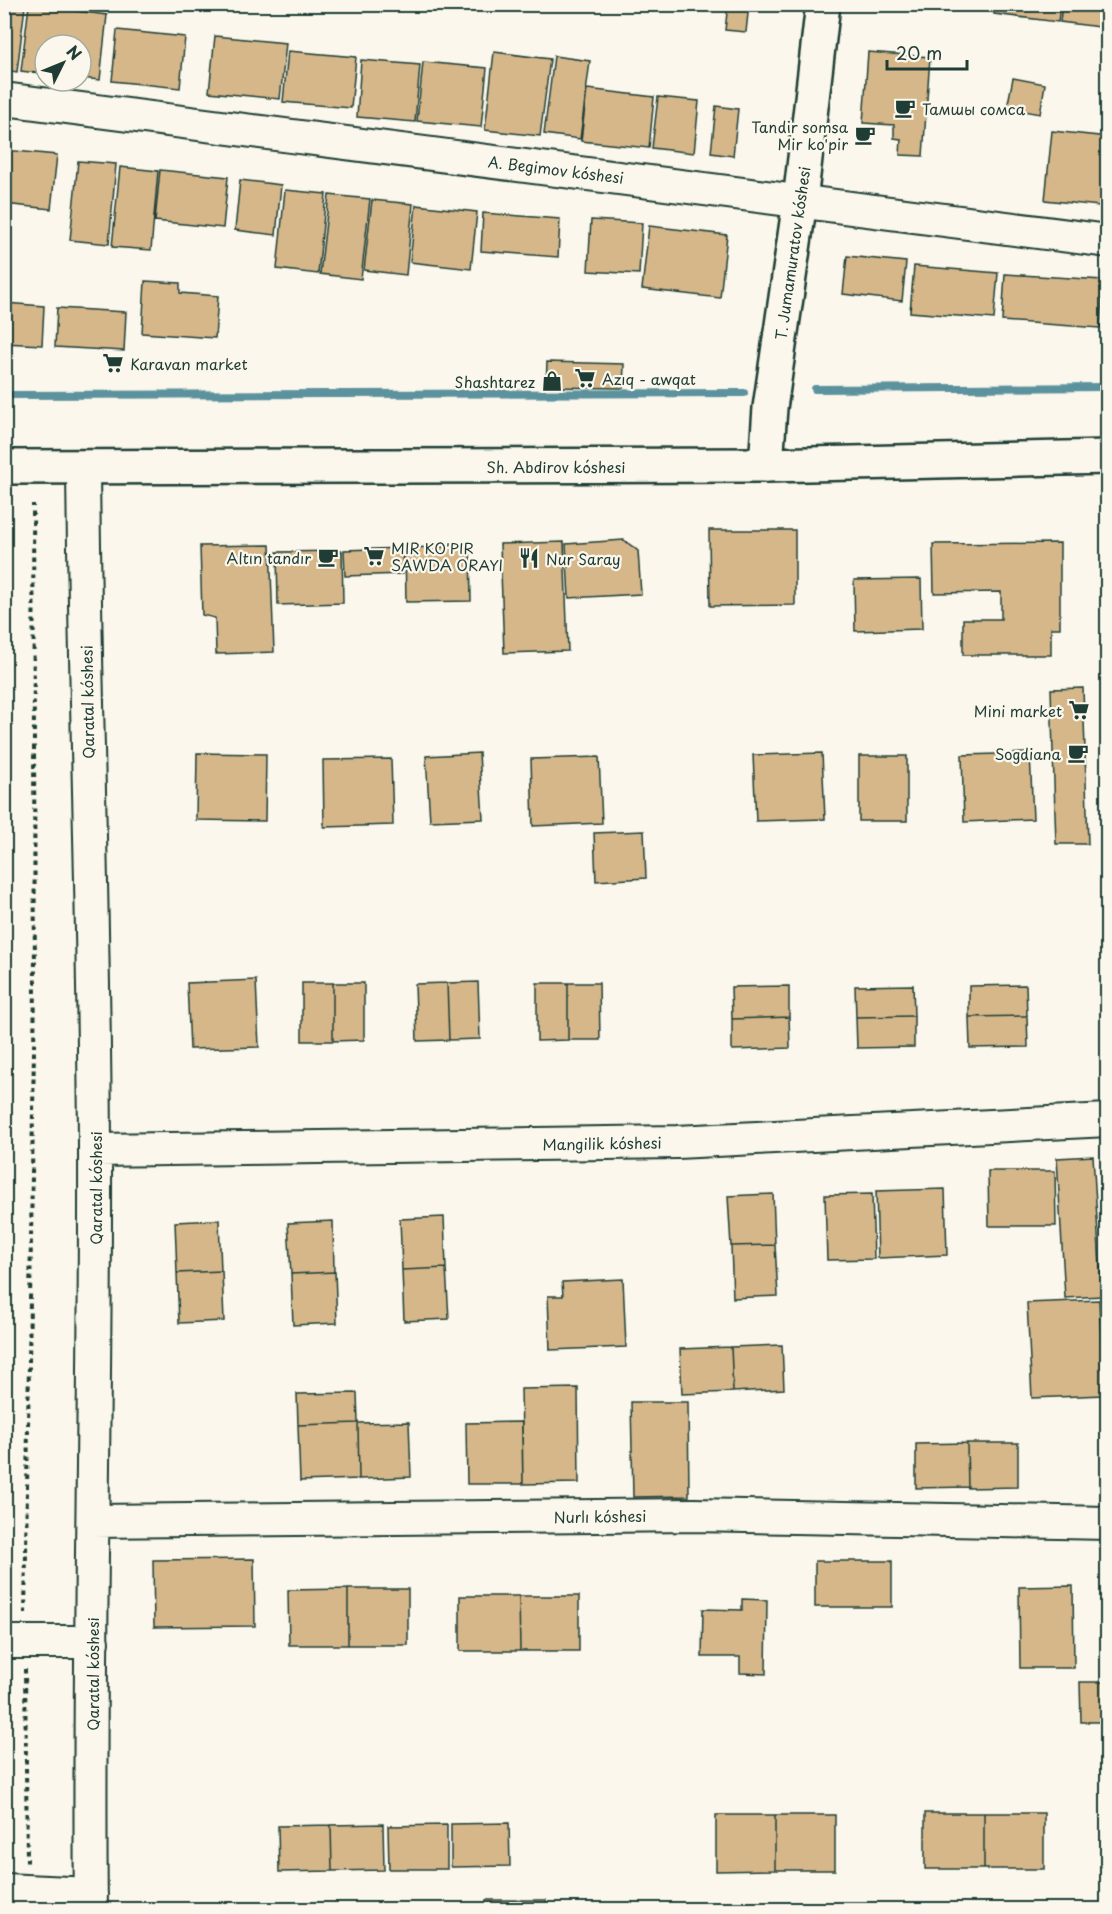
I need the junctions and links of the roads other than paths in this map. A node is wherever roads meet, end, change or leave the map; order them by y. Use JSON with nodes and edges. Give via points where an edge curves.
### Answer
{"nodes":[{"id":1,"x":823,"y":4,"type":"edge"},
{"id":2,"x":4,"y":99,"type":"edge"},
{"id":3,"x":800,"y":201,"type":"junction"},
{"id":4,"x":1107,"y":241,"type":"edge"},
{"id":5,"x":1107,"y":457,"type":"edge"},
{"id":6,"x":766,"y":465,"type":"junction"},
{"id":7,"x":4,"y":467,"type":"edge"},
{"id":8,"x":83,"y":467,"type":"junction"},
{"id":9,"x":1107,"y":1120,"type":"edge"},
{"id":10,"x":95,"y":1150,"type":"junction"},
{"id":11,"x":93,"y":1521,"type":"junction"},
{"id":12,"x":1107,"y":1523,"type":"edge"},
{"id":13,"x":15,"y":1642,"type":"edge"},
{"id":14,"x":92,"y":1642,"type":"junction"},
{"id":15,"x":16,"y":1890,"type":"edge"},
{"id":16,"x":91,"y":1902,"type":"edge"}],
"edges":[{"from":1,"to":3,"type":"main road","name":"T. Jumamuratov kóshesi"},
{"from":2,"to":3,"type":"street","name":"A. Begimov kóshesi"},
{"from":3,"to":4,"type":"street","name":"A. Begimov kóshesi"},
{"from":3,"to":6,"type":"main road","name":"T. Jumamuratov kóshesi","via":[[770,408]]},
{"from":5,"to":6,"type":"main road","name":"Sh. Abdirov kóshesi"},
{"from":6,"to":8,"type":"main road","name":"Sh. Abdirov kóshesi"},
{"from":7,"to":8,"type":"main road","name":"Sh. Abdirov kóshesi"},
{"from":8,"to":10,"type":"street","name":"Qaratal kóshesi"},
{"from":9,"to":10,"type":"street","name":"Mangilik kóshesi","via":[[677,1142]]},
{"from":10,"to":11,"type":"street","name":"Qaratal kóshesi"},
{"from":11,"to":12,"type":"street","name":"Nurlı kóshesi","via":[[693,1515]]},
{"from":11,"to":14,"type":"street","name":"Qaratal kóshesi"},
{"from":13,"to":14,"type":"street"},
{"from":14,"to":16,"type":"street","name":"Qaratal kóshesi"},
{"from":15,"to":16,"type":"street"}]}
